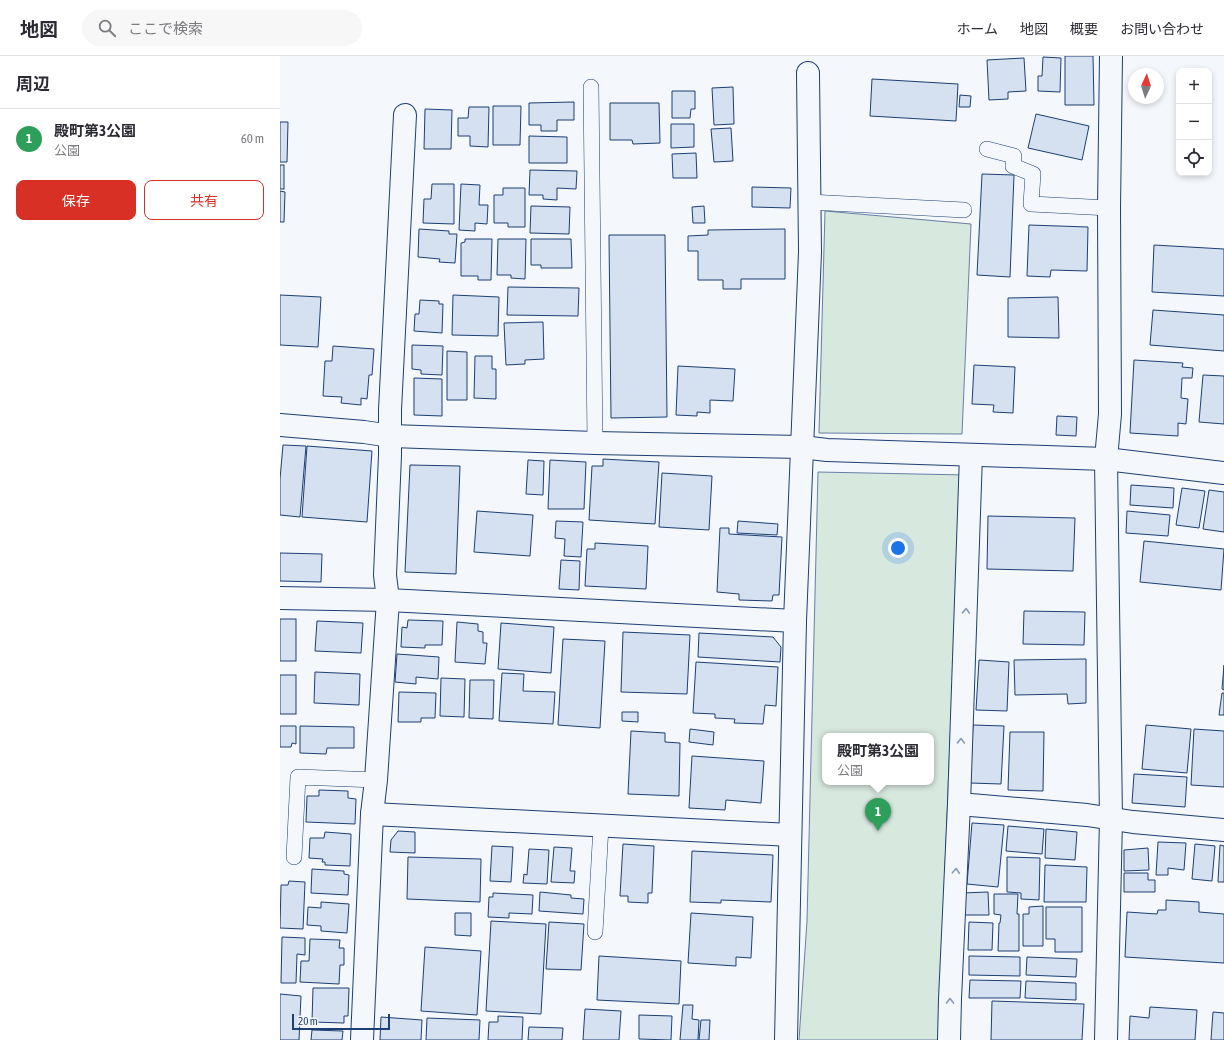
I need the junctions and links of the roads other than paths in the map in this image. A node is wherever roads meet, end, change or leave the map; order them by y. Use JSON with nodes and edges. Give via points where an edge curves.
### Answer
{"nodes":[{"id":1,"x":1111,"y":56,"type":"edge"},
{"id":2,"x":808,"y":73,"type":"dead end"},
{"id":3,"x":591,"y":87,"type":"dead end"},
{"id":4,"x":405,"y":115,"type":"dead end"},
{"id":5,"x":987,"y":149,"type":"dead end"},
{"id":6,"x":809,"y":202,"type":"junction"},
{"id":7,"x":1109,"y":208,"type":"junction"},
{"id":8,"x":964,"y":210,"type":"dead end"},
{"id":9,"x":280,"y":425,"type":"edge"},
{"id":10,"x":391,"y":436,"type":"junction"},
{"id":11,"x":595,"y":443,"type":"junction"},
{"id":12,"x":802,"y":447,"type":"junction"},
{"id":13,"x":971,"y":455,"type":"junction"},
{"id":14,"x":1106,"y":459,"type":"junction"},
{"id":15,"x":1224,"y":473,"type":"edge"},
{"id":16,"x":280,"y":598,"type":"edge"},
{"id":17,"x":388,"y":600,"type":"junction"},
{"id":18,"x":795,"y":621,"type":"junction"},
{"id":19,"x":376,"y":780,"type":"junction"},
{"id":20,"x":959,"y":804,"type":"junction"},
{"id":21,"x":372,"y":814,"type":"junction"},
{"id":22,"x":1111,"y":819,"type":"junction"},
{"id":23,"x":601,"y":826,"type":"junction"},
{"id":24,"x":1224,"y":830,"type":"edge"},
{"id":25,"x":790,"y":836,"type":"junction"},
{"id":26,"x":294,"y":857,"type":"dead end"},
{"id":27,"x":595,"y":932,"type":"dead end"},
{"id":28,"x":362,"y":1040,"type":"edge"},
{"id":29,"x":786,"y":1040,"type":"edge"},
{"id":30,"x":949,"y":1040,"type":"edge"},
{"id":31,"x":1106,"y":1040,"type":"edge"}],
"edges":[{"from":1,"to":7,"type":"street"},
{"from":2,"to":6,"type":"street"},
{"from":3,"to":11,"type":"lane"},
{"from":4,"to":10,"type":"street","via":[[390,410]]},
{"from":5,"to":7,"type":"lane","via":[[1014,156],[1013,166],[1033,174],[1031,204]]},
{"from":6,"to":8,"type":"lane"},
{"from":6,"to":12,"type":"street","via":[[810,252]]},
{"from":7,"to":14,"type":"street","via":[[1110,414]]},
{"from":9,"to":10,"type":"street"},
{"from":10,"to":11,"type":"street"},
{"from":10,"to":17,"type":"street","via":[[385,575]]},
{"from":11,"to":12,"type":"street"},
{"from":12,"to":13,"type":"street"},
{"from":12,"to":18,"type":"street"},
{"from":13,"to":14,"type":"street"},
{"from":20,"to":13,"type":"street","one_way":true},
{"from":14,"to":15,"type":"street"},
{"from":14,"to":22,"type":"street"},
{"from":16,"to":17,"type":"street"},
{"from":17,"to":18,"type":"street"},
{"from":17,"to":19,"type":"street"},
{"from":18,"to":25,"type":"street"},
{"from":19,"to":21,"type":"street"},
{"from":19,"to":26,"type":"lane","via":[[298,776]]},
{"from":20,"to":22,"type":"street"},
{"from":30,"to":20,"type":"street","one_way":true},
{"from":21,"to":23,"type":"street"},
{"from":21,"to":28,"type":"street"},
{"from":22,"to":24,"type":"street"},
{"from":22,"to":31,"type":"street"},
{"from":23,"to":25,"type":"street"},
{"from":23,"to":27,"type":"lane"},
{"from":25,"to":29,"type":"street"}]}
